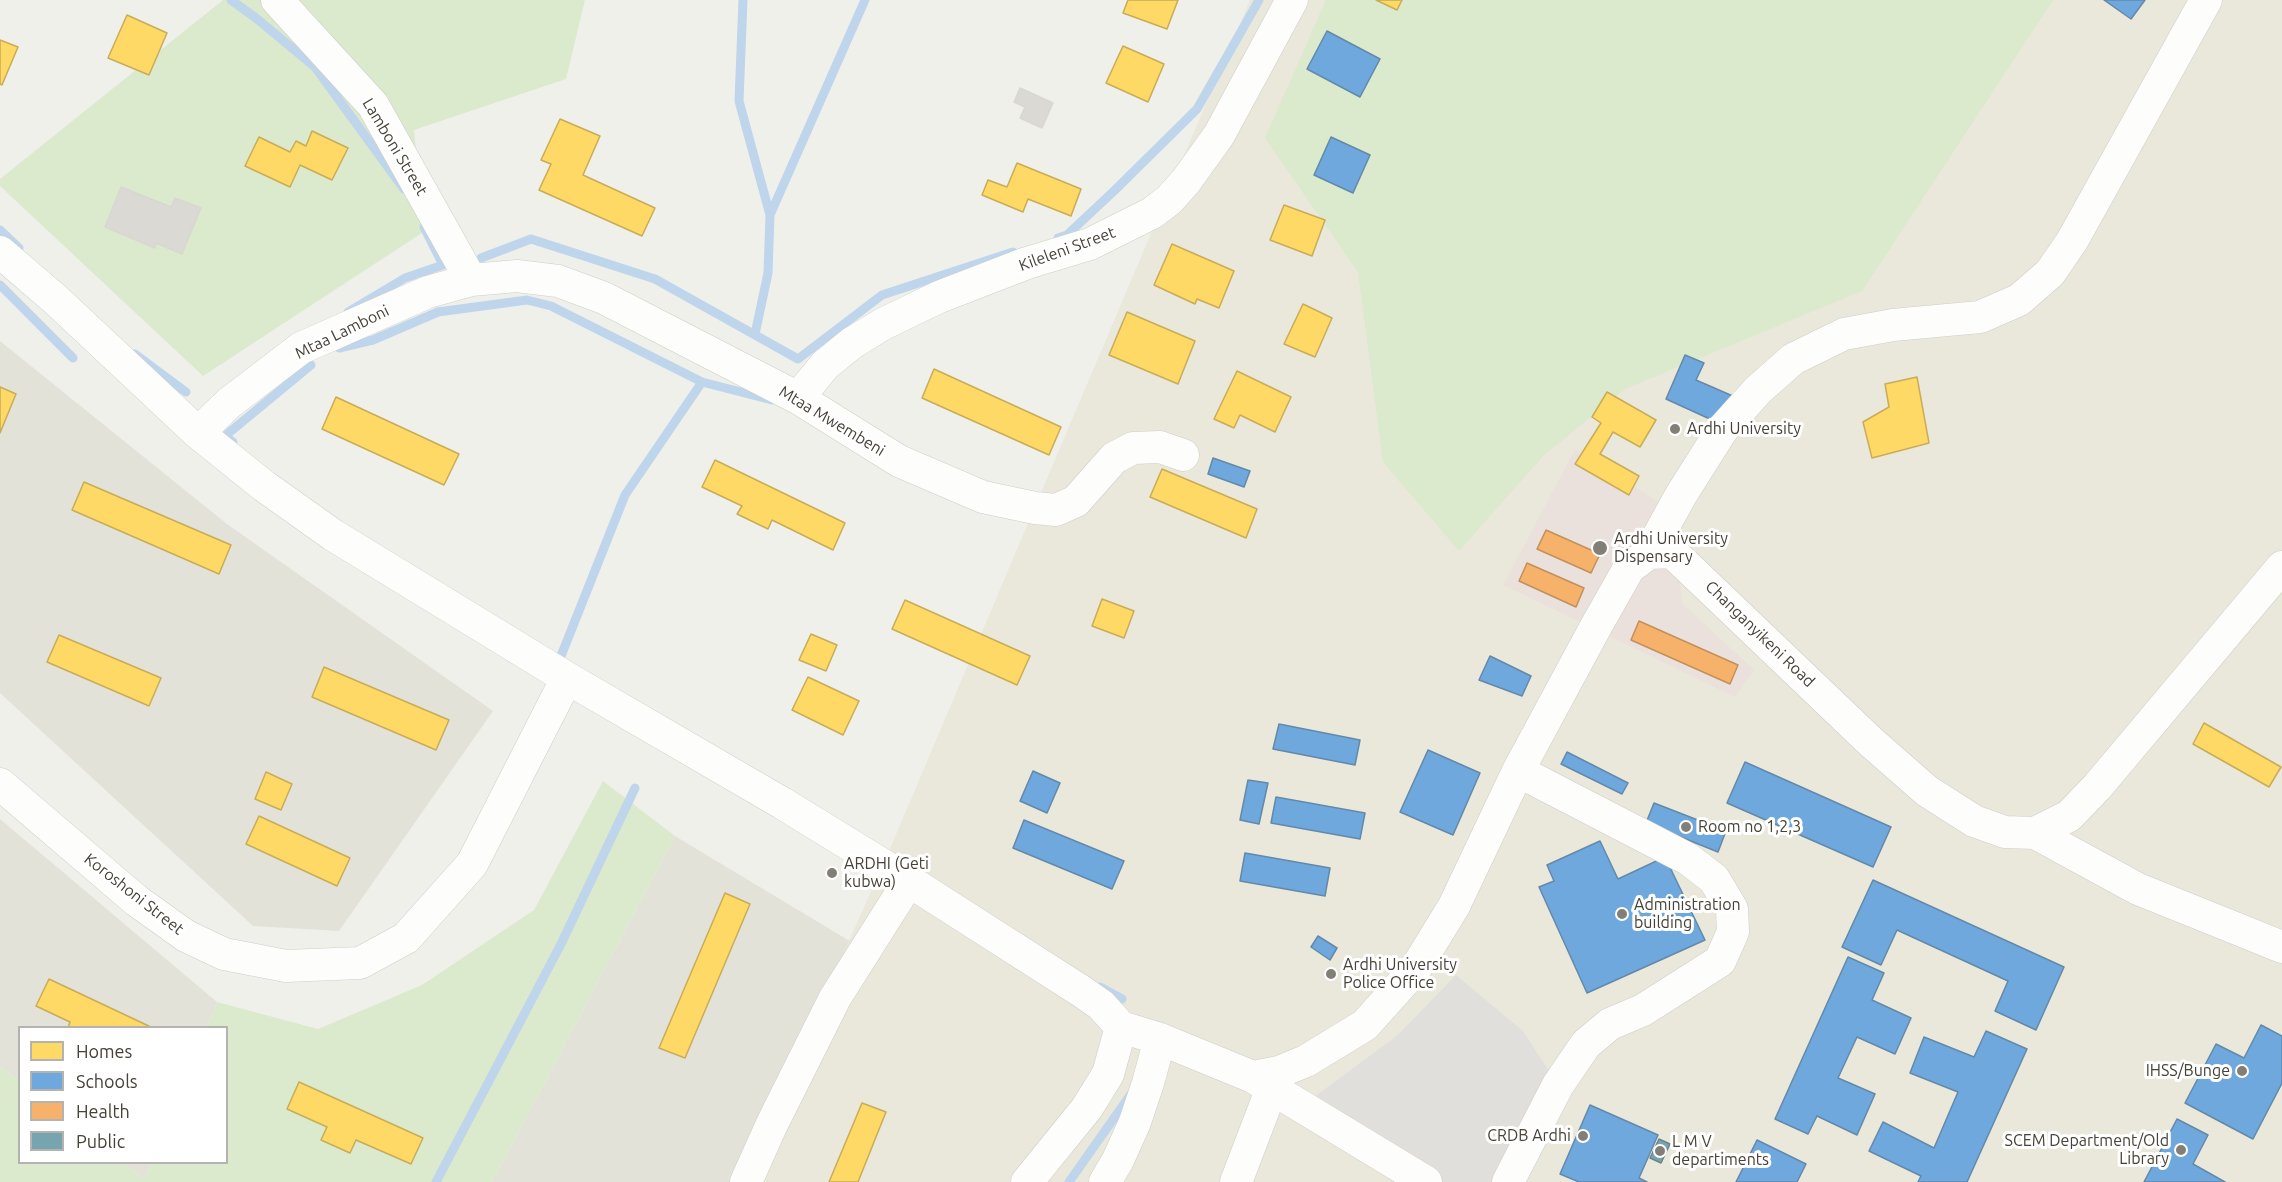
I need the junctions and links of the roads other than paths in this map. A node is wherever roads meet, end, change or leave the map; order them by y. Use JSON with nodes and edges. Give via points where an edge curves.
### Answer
{"nodes":[{"id":1,"x":277,"y":0,"type":"edge"},
{"id":2,"x":1292,"y":0,"type":"edge"},
{"id":3,"x":2206,"y":0,"type":"edge"},
{"id":4,"x":0,"y":252,"type":"edge"},
{"id":5,"x":471,"y":280,"type":"junction"},
{"id":6,"x":798,"y":398,"type":"junction"},
{"id":7,"x":198,"y":433,"type":"junction"},
{"id":8,"x":1183,"y":455,"type":"dead end"},
{"id":9,"x":1649,"y":553,"type":"junction"},
{"id":10,"x":2282,"y":567,"type":"edge"},
{"id":11,"x":567,"y":678,"type":"junction"},
{"id":12,"x":1518,"y":771,"type":"junction"},
{"id":13,"x":0,"y":784,"type":"edge"},
{"id":14,"x":2035,"y":833,"type":"junction"},
{"id":15,"x":909,"y":881,"type":"junction"},
{"id":16,"x":2282,"y":947,"type":"edge"},
{"id":17,"x":1121,"y":1027,"type":"junction"},
{"id":18,"x":1160,"y":1039,"type":"junction"},
{"id":19,"x":1263,"y":1082,"type":"junction"},
{"id":20,"x":746,"y":1182,"type":"edge"},
{"id":21,"x":1027,"y":1182,"type":"edge"},
{"id":22,"x":1105,"y":1182,"type":"edge"},
{"id":23,"x":1236,"y":1182,"type":"edge"},
{"id":24,"x":1426,"y":1182,"type":"edge"},
{"id":25,"x":1508,"y":1182,"type":"edge"}],
"edges":[{"from":1,"to":5,"type":"street","name":"Lamboni Street","via":[[373,105]]},
{"from":2,"to":6,"type":"street","name":"Kileleni Street","via":[[1220,135],[1169,200],[1152,213],[1090,244],[972,284],[883,324],[825,365]]},
{"from":3,"to":9,"type":"street","via":[[2072,241],[2050,273],[2019,300],[1980,317],[1844,334],[1793,359],[1722,430]]},
{"from":4,"to":7,"type":"street","via":[[55,298]]},
{"from":5,"to":6,"type":"street","name":"Mtaa Mwembeni","via":[[517,276],[558,281],[604,298]]},
{"from":5,"to":7,"type":"street","name":"Mtaa Lamboni","via":[[428,292],[301,348],[229,403]]},
{"from":6,"to":8,"type":"street","name":"Mtaa Mwembeni","via":[[899,461],[983,496],[1035,508],[1056,510],[1076,501],[1114,458],[1133,448],[1160,447]]},
{"from":7,"to":11,"type":"street","via":[[333,535]]},
{"from":9,"to":12,"type":"street","via":[[1629,568]]},
{"from":9,"to":14,"type":"street","name":"Changanyikeni Road","via":[[1672,552],[1927,791],[1974,821],[2005,832]]},
{"from":10,"to":14,"type":"street","name":"Changanyikeni Road","via":[[2090,794],[2069,816]]},
{"from":11,"to":13,"type":"street","name":"Koroshoni Street","via":[[472,864],[406,938],[360,963],[286,966],[224,954],[186,936],[137,901]]},
{"from":11,"to":15,"type":"street"},
{"from":12,"to":19,"type":"street","via":[[1454,906],[1416,969],[1365,1025]]},
{"from":12,"to":25,"type":"street","via":[[1688,859],[1714,879],[1732,909],[1733,933],[1720,961],[1643,1010],[1610,1024],[1586,1044],[1558,1085]]},
{"from":14,"to":16,"type":"street","via":[[2138,889]]},
{"from":15,"to":17,"type":"street","via":[[1081,991]]},
{"from":15,"to":20,"type":"street","via":[[835,998]]},
{"from":17,"to":18,"type":"street"},
{"from":17,"to":21,"type":"street","via":[[1108,1074],[1087,1108]]},
{"from":18,"to":19,"type":"street"},
{"from":18,"to":22,"type":"street","via":[[1135,1122]]},
{"from":19,"to":23,"type":"street"},
{"from":19,"to":24,"type":"street"}]}
